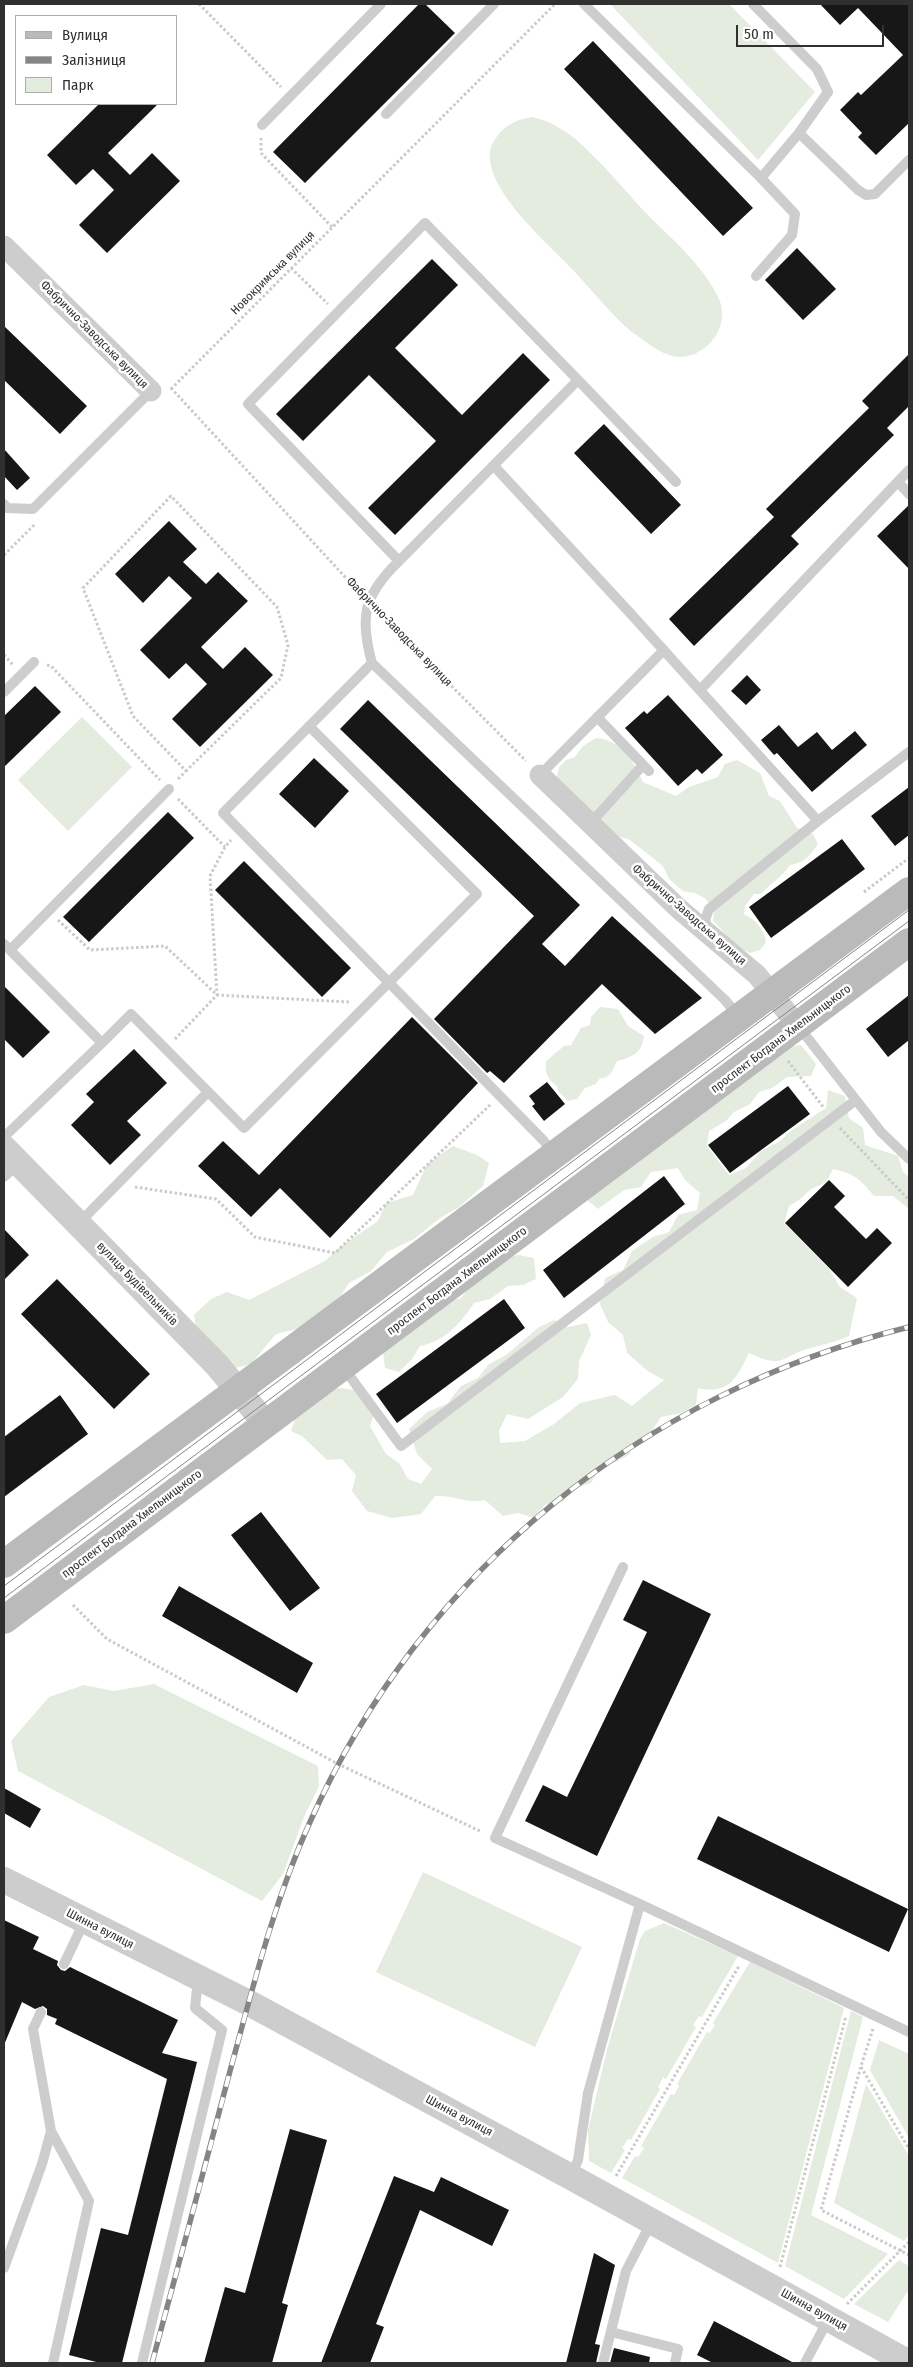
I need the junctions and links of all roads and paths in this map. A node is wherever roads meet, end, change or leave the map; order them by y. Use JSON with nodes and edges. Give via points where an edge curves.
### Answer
{"nodes":[{"id":1,"x":199,"y":4,"type":"edge"},
{"id":2,"x":381,"y":4,"type":"edge"},
{"id":3,"x":494,"y":4,"type":"edge"},
{"id":4,"x":555,"y":4,"type":"edge"},
{"id":5,"x":584,"y":4,"type":"edge"},
{"id":6,"x":753,"y":4,"type":"edge"},
{"id":7,"x":290,"y":97,"type":"junction"},
{"id":8,"x":386,"y":114,"type":"dead end"},
{"id":9,"x":262,"y":125,"type":"joint"},
{"id":10,"x":800,"y":133,"type":"junction"},
{"id":11,"x":909,"y":160,"type":"edge"},
{"id":12,"x":761,"y":178,"type":"junction"},
{"id":13,"x":332,"y":227,"type":"junction"},
{"id":14,"x":4,"y":246,"type":"edge"},
{"id":15,"x":291,"y":268,"type":"junction"},
{"id":16,"x":756,"y":276,"type":"dead end"},
{"id":17,"x":338,"y":313,"type":"junction"},
{"id":18,"x":578,"y":380,"type":"junction"},
{"id":19,"x":172,"y":388,"type":"junction"},
{"id":20,"x":158,"y":393,"type":"junction"},
{"id":21,"x":494,"y":466,"type":"junction"},
{"id":22,"x":909,"y":470,"type":"edge"},
{"id":23,"x":676,"y":482,"type":"dead end"},
{"id":24,"x":898,"y":482,"type":"junction"},
{"id":25,"x":909,"y":494,"type":"edge"},
{"id":26,"x":4,"y":504,"type":"edge"},
{"id":27,"x":39,"y":520,"type":"dead end"},
{"id":28,"x":4,"y":555,"type":"edge"},
{"id":29,"x":399,"y":561,"type":"junction"},
{"id":30,"x":368,"y":602,"type":"junction"},
{"id":31,"x":664,"y":650,"type":"junction"},
{"id":32,"x":34,"y":662,"type":"joint"},
{"id":33,"x":372,"y":663,"type":"junction"},
{"id":34,"x":700,"y":690,"type":"junction"},
{"id":35,"x":4,"y":692,"type":"edge"},
{"id":36,"x":597,"y":717,"type":"junction"},
{"id":37,"x":308,"y":726,"type":"junction"},
{"id":38,"x":909,"y":752,"type":"edge"},
{"id":39,"x":186,"y":771,"type":"junction"},
{"id":40,"x":540,"y":775,"type":"junction"},
{"id":41,"x":169,"y":789,"type":"junction"},
{"id":42,"x":818,"y":821,"type":"junction"},
{"id":43,"x":589,"y":825,"type":"junction"},
{"id":44,"x":240,"y":831,"type":"junction"},
{"id":45,"x":225,"y":847,"type":"junction"},
{"id":46,"x":909,"y":858,"type":"edge"},
{"id":47,"x":897,"y":867,"type":"dead end"},
{"id":48,"x":909,"y":892,"type":"edge"},
{"id":49,"x":48,"y":911,"type":"junction"},
{"id":50,"x":710,"y":934,"type":"junction"},
{"id":51,"x":909,"y":942,"type":"edge"},
{"id":52,"x":7,"y":947,"type":"edge"},
{"id":53,"x":389,"y":982,"type":"junction"},
{"id":54,"x":772,"y":992,"type":"junction"},
{"id":55,"x":217,"y":995,"type":"junction"},
{"id":56,"x":368,"y":1003,"type":"junction"},
{"id":57,"x":739,"y":1016,"type":"junction"},
{"id":58,"x":798,"y":1026,"type":"junction"},
{"id":59,"x":102,"y":1043,"type":"junction"},
{"id":60,"x":165,"y":1049,"type":"junction"},
{"id":61,"x":786,"y":1059,"type":"dead end"},
{"id":62,"x":208,"y":1092,"type":"junction"},
{"id":63,"x":500,"y":1095,"type":"junction"},
{"id":64,"x":856,"y":1100,"type":"junction"},
{"id":65,"x":832,"y":1118,"type":"junction"},
{"id":66,"x":4,"y":1137,"type":"edge"},
{"id":67,"x":554,"y":1155,"type":"junction"},
{"id":68,"x":909,"y":1159,"type":"edge"},
{"id":69,"x":9,"y":1162,"type":"edge"},
{"id":70,"x":118,"y":1184,"type":"junction"},
{"id":71,"x":909,"y":1200,"type":"edge"},
{"id":72,"x":78,"y":1224,"type":"junction"},
{"id":73,"x":343,"y":1366,"type":"junction"},
{"id":74,"x":239,"y":1391,"type":"junction"},
{"id":75,"x":266,"y":1424,"type":"junction"},
{"id":76,"x":4,"y":1564,"type":"edge"},
{"id":77,"x":623,"y":1568,"type":"dead end"},
{"id":78,"x":73,"y":1605,"type":"dead end"},
{"id":79,"x":4,"y":1620,"type":"edge"},
{"id":80,"x":496,"y":1838,"type":"junction"},
{"id":81,"x":4,"y":1880,"type":"edge"},
{"id":82,"x":640,"y":1904,"type":"junction"},
{"id":83,"x":84,"y":1921,"type":"junction"},
{"id":84,"x":745,"y":1954,"type":"junction"},
{"id":85,"x":64,"y":1964,"type":"dead end"},
{"id":86,"x":198,"y":1978,"type":"junction"},
{"id":87,"x":849,"y":2004,"type":"junction"},
{"id":88,"x":42,"y":2012,"type":"dead end"},
{"id":89,"x":877,"y":2016,"type":"junction"},
{"id":90,"x":909,"y":2032,"type":"edge"},
{"id":91,"x":861,"y":2066,"type":"junction"},
{"id":92,"x":51,"y":2131,"type":"junction"},
{"id":93,"x":909,"y":2149,"type":"edge"},
{"id":94,"x":571,"y":2176,"type":"junction"},
{"id":95,"x":615,"y":2180,"type":"dead end"},
{"id":96,"x":652,"y":2221,"type":"junction"},
{"id":97,"x":909,"y":2242,"type":"edge"},
{"id":98,"x":901,"y":2250,"type":"junction"},
{"id":99,"x":909,"y":2254,"type":"edge"},
{"id":100,"x":4,"y":2268,"type":"edge"},
{"id":101,"x":780,"y":2268,"type":"dead end"},
{"id":102,"x":838,"y":2311,"type":"junction"},
{"id":103,"x":611,"y":2332,"type":"junction"},
{"id":104,"x":52,"y":2363,"type":"edge"},
{"id":105,"x":142,"y":2363,"type":"edge"},
{"id":106,"x":603,"y":2363,"type":"edge"},
{"id":107,"x":675,"y":2363,"type":"edge"},
{"id":108,"x":805,"y":2363,"type":"edge"},
{"id":109,"x":908,"y":2363,"type":"edge"}],
"edges":[{"from":1,"to":7,"type":"path"},
{"from":2,"to":7,"type":"lane"},
{"from":3,"to":8,"type":"lane"},
{"from":4,"to":13,"type":"path","name":"Новокримська вулиця"},
{"from":5,"to":12,"type":"lane"},
{"from":6,"to":10,"type":"lane","via":[[817,69],[828,92]]},
{"from":7,"to":9,"type":"lane"},
{"from":9,"to":13,"type":"path","via":[[261,153]]},
{"from":10,"to":11,"type":"lane","via":[[866,194],[875,194]]},
{"from":10,"to":12,"type":"lane"},
{"from":12,"to":16,"type":"lane","via":[[794,214],[792,235]]},
{"from":13,"to":15,"type":"path","name":"Новокримська вулиця"},
{"from":14,"to":20,"type":"street","name":"Фабрично-Заводська вулиця"},
{"from":15,"to":17,"type":"path"},
{"from":15,"to":19,"type":"path","name":"Новокримська вулиця"},
{"from":17,"to":18,"type":"lane","via":[[425,224]]},
{"from":17,"to":29,"type":"lane","via":[[248,404]]},
{"from":18,"to":21,"type":"lane"},
{"from":18,"to":23,"type":"lane"},
{"from":19,"to":20,"type":"path","name":"Фабрично-Заводська вулиця"},
{"from":19,"to":20,"type":"path","name":"Новокримська вулиця"},
{"from":19,"to":30,"type":"path","name":"Фабрично-Заводська вулиця"},
{"from":20,"to":26,"type":"lane","via":[[33,509],[7,508]]},
{"from":21,"to":29,"type":"lane"},
{"from":21,"to":31,"type":"lane"},
{"from":22,"to":24,"type":"lane"},
{"from":24,"to":25,"type":"lane"},
{"from":24,"to":34,"type":"lane"},
{"from":27,"to":28,"type":"path"},
{"from":29,"to":30,"type":"lane","via":[[380,579]]},
{"from":30,"to":33,"type":"lane","via":[[364,635]]},
{"from":30,"to":40,"type":"path","name":"Фабрично-Заводська вулиця"},
{"from":31,"to":34,"type":"lane"},
{"from":31,"to":36,"type":"lane"},
{"from":32,"to":35,"type":"lane"},
{"from":32,"to":41,"type":"path","via":[[51,666]]},
{"from":33,"to":37,"type":"lane"},
{"from":33,"to":57,"type":"lane"},
{"from":34,"to":42,"type":"lane"},
{"from":36,"to":40,"type":"lane"},
{"from":36,"to":43,"type":"lane","via":[[646,768]]},
{"from":37,"to":44,"type":"lane","via":[[223,813]]},
{"from":37,"to":53,"type":"lane","via":[[476,894]]},
{"from":38,"to":42,"type":"lane"},
{"from":39,"to":39,"type":"path","via":[[281,678],[288,645],[277,607],[171,496],[83,588],[132,716]]},
{"from":39,"to":41,"type":"path"},
{"from":40,"to":43,"type":"street","name":"Фабрично-Заводська вулиця"},
{"from":41,"to":45,"type":"path"},
{"from":41,"to":49,"type":"lane"},
{"from":42,"to":50,"type":"lane","via":[[709,909],[705,920]]},
{"from":43,"to":50,"type":"street","name":"Фабрично-Заводська вулиця"},
{"from":44,"to":45,"type":"path"},
{"from":44,"to":53,"type":"lane"},
{"from":45,"to":55,"type":"path","via":[[210,876]]},
{"from":46,"to":47,"type":"path"},
{"from":48,"to":54,"type":"main road"},
{"from":49,"to":52,"type":"lane"},
{"from":49,"to":55,"type":"path","via":[[90,950],[165,946]]},
{"from":50,"to":54,"type":"street","name":"Фабрично-Заводська вулиця"},
{"from":51,"to":58,"type":"main road","name":"проспект Богдана Хмельницького"},
{"from":52,"to":59,"type":"lane"},
{"from":53,"to":56,"type":"lane"},
{"from":53,"to":63,"type":"lane"},
{"from":54,"to":57,"type":"main road"},
{"from":54,"to":58,"type":"street","name":"Фабрично-Заводська вулиця"},
{"from":55,"to":56,"type":"path"},
{"from":55,"to":60,"type":"path"},
{"from":56,"to":62,"type":"lane","via":[[244,1128]]},
{"from":57,"to":67,"type":"main road"},
{"from":58,"to":64,"type":"lane"},
{"from":58,"to":73,"type":"main road","name":"проспект Богдана Хмельницького"},
{"from":59,"to":60,"type":"lane","via":[[131,1014]]},
{"from":59,"to":66,"type":"lane"},
{"from":60,"to":62,"type":"lane"},
{"from":61,"to":65,"type":"path"},
{"from":62,"to":70,"type":"lane"},
{"from":63,"to":67,"type":"lane"},
{"from":63,"to":70,"type":"path","via":[[335,1253],[255,1237],[216,1199]]},
{"from":64,"to":65,"type":"lane"},
{"from":64,"to":68,"type":"lane","via":[[881,1132]]},
{"from":65,"to":71,"type":"path","via":[[851,1142]]},
{"from":65,"to":73,"type":"lane","via":[[401,1446]]},
{"from":67,"to":74,"type":"main road"},
{"from":69,"to":72,"type":"street","name":"вулиця Будівельників"},
{"from":70,"to":72,"type":"lane"},
{"from":72,"to":74,"type":"street","name":"вулиця Будівельників"},
{"from":73,"to":75,"type":"main road","name":"проспект Богдана Хмельницького"},
{"from":74,"to":75,"type":"street","name":"вулиця Будівельників"},
{"from":74,"to":76,"type":"main road"},
{"from":75,"to":79,"type":"main road","name":"проспект Богдана Хмельницького"},
{"from":77,"to":80,"type":"lane"},
{"from":78,"to":80,"type":"path","via":[[107,1639],[338,1764]]},
{"from":80,"to":82,"type":"lane"},
{"from":81,"to":83,"type":"street","name":"Шинна вулиця"},
{"from":82,"to":84,"type":"lane"},
{"from":82,"to":94,"type":"lane","via":[[588,2093],[578,2160]]},
{"from":83,"to":85,"type":"lane"},
{"from":83,"to":86,"type":"street","name":"Шинна вулиця"},
{"from":84,"to":87,"type":"lane"},
{"from":84,"to":95,"type":"path"},
{"from":86,"to":94,"type":"street","name":"Шинна вулиця"},
{"from":86,"to":105,"type":"lane","via":[[195,2008],[222,2030]]},
{"from":87,"to":89,"type":"lane"},
{"from":87,"to":101,"type":"path"},
{"from":88,"to":92,"type":"lane","via":[[33,2029]]},
{"from":89,"to":90,"type":"lane"},
{"from":89,"to":91,"type":"path"},
{"from":91,"to":93,"type":"path"},
{"from":91,"to":98,"type":"path","via":[[821,2210]]},
{"from":92,"to":100,"type":"lane"},
{"from":92,"to":104,"type":"lane","via":[[89,2201]]},
{"from":94,"to":96,"type":"street","name":"Шинна вулиця"},
{"from":96,"to":102,"type":"street","name":"Шинна вулиця"},
{"from":96,"to":103,"type":"lane","via":[[626,2271]]},
{"from":97,"to":98,"type":"path"},
{"from":98,"to":99,"type":"path"},
{"from":98,"to":102,"type":"path"},
{"from":102,"to":108,"type":"lane"},
{"from":102,"to":109,"type":"street","name":"Шинна вулиця"},
{"from":103,"to":106,"type":"lane"},
{"from":103,"to":107,"type":"lane","via":[[678,2349]]}]}
